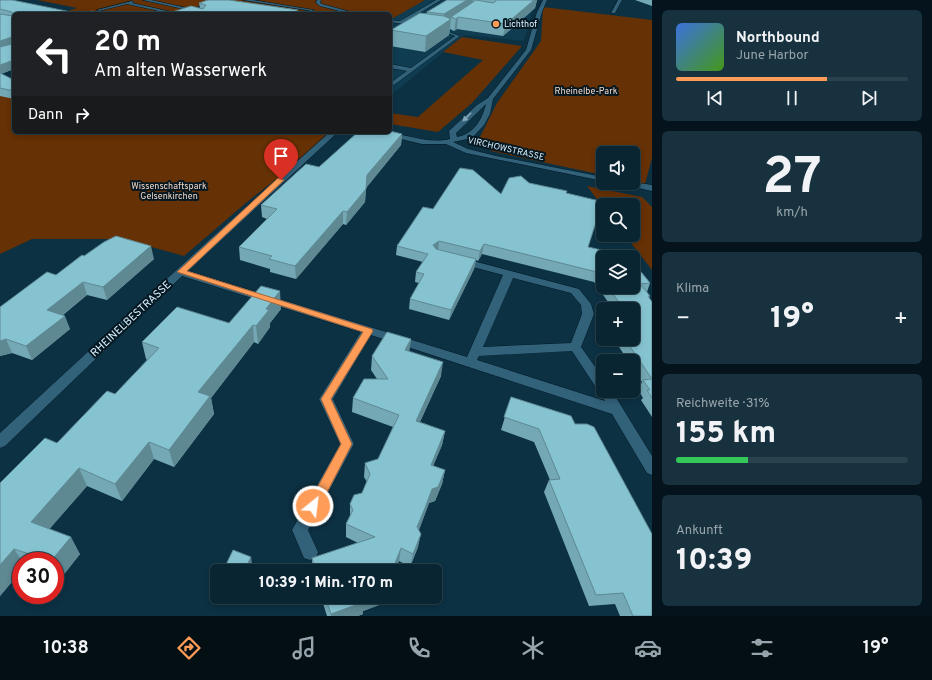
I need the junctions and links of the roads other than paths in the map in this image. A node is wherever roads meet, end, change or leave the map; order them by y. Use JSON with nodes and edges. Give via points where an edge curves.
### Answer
{"nodes":[{"id":1,"x":144,"y":0,"type":"edge"},
{"id":2,"x":245,"y":0,"type":"edge"},
{"id":3,"x":319,"y":0,"type":"edge"},
{"id":4,"x":439,"y":0,"type":"edge"},
{"id":5,"x":545,"y":0,"type":"edge"},
{"id":6,"x":620,"y":0,"type":"edge"},
{"id":7,"x":126,"y":3,"type":"junction"},
{"id":8,"x":99,"y":10,"type":"dead end"},
{"id":9,"x":312,"y":10,"type":"dead end"},
{"id":10,"x":169,"y":12,"type":"edge"},
{"id":11,"x":203,"y":12,"type":"edge"},
{"id":12,"x":348,"y":12,"type":"edge"},
{"id":13,"x":613,"y":12,"type":"dead end"},
{"id":14,"x":392,"y":21,"type":"edge"},
{"id":15,"x":400,"y":23,"type":"junction"},
{"id":16,"x":450,"y":25,"type":"edge"},
{"id":17,"x":422,"y":26,"type":"edge"},
{"id":18,"x":430,"y":27,"type":"edge"},
{"id":19,"x":444,"y":29,"type":"junction"},
{"id":20,"x":392,"y":66,"type":"edge"},
{"id":21,"x":412,"y":70,"type":"junction"},
{"id":22,"x":392,"y":85,"type":"edge"},
{"id":23,"x":490,"y":99,"type":"junction"},
{"id":24,"x":332,"y":134,"type":"edge"},
{"id":25,"x":391,"y":134,"type":"edge"},
{"id":26,"x":450,"y":141,"type":"junction"},
{"id":27,"x":596,"y":178,"type":"edge"},
{"id":28,"x":640,"y":186,"type":"edge"},
{"id":29,"x":652,"y":188,"type":"edge"},
{"id":30,"x":452,"y":258,"type":"edge"},
{"id":31,"x":181,"y":272,"type":"junction"},
{"id":32,"x":509,"y":274,"type":"junction"},
{"id":33,"x":368,"y":331,"type":"junction"},
{"id":34,"x":575,"y":346,"type":"junction"},
{"id":35,"x":473,"y":357,"type":"junction"},
{"id":36,"x":596,"y":378,"type":"edge"},
{"id":37,"x":610,"y":398,"type":"edge"},
{"id":38,"x":618,"y":411,"type":"junction"},
{"id":39,"x":0,"y":442,"type":"edge"},
{"id":40,"x":652,"y":469,"type":"edge"},
{"id":41,"x":310,"y":552,"type":"dead end"}],
"edges":[{"from":1,"to":7,"type":"lane"},
{"from":1,"to":11,"type":"lane"},
{"from":2,"to":9,"type":"lane"},
{"from":3,"to":12,"type":"lane","via":[[318,3],[321,5]]},
{"from":4,"to":15,"type":"lane"},
{"from":5,"to":23,"type":"street","via":[[540,8],[531,44]]},
{"from":6,"to":13,"type":"street"},
{"from":7,"to":8,"type":"lane"},
{"from":7,"to":10,"type":"lane"},
{"from":14,"to":15,"type":"lane"},
{"from":15,"to":17,"type":"lane"},
{"from":16,"to":19,"type":"lane"},
{"from":18,"to":19,"type":"lane"},
{"from":19,"to":21,"type":"lane","via":[[458,36]]},
{"from":20,"to":21,"type":"lane"},
{"from":21,"to":22,"type":"lane"},
{"from":23,"to":26,"type":"street","one_way":true,"via":[[478,106],[452,133]]},
{"from":23,"to":26,"type":"street","via":[[490,108],[476,130],[469,136]]},
{"from":24,"to":31,"type":"street","name":"RHEINELBESTRASSE"},
{"from":25,"to":26,"type":"street","name":"VIRCHOWSTRASSE","via":[[422,142]]},
{"from":26,"to":27,"type":"street","name":"VIRCHOWSTRASSE","via":[[466,151]]},
{"from":28,"to":29,"type":"street"},
{"from":30,"to":32,"type":"street"},
{"from":31,"to":33,"type":"street"},
{"from":31,"to":39,"type":"street","name":"RHEINELBESTRASSE"},
{"from":32,"to":34,"type":"street","via":[[575,290],[586,304],[588,314]]},
{"from":32,"to":35,"type":"street"},
{"from":33,"to":35,"type":"street"},
{"from":33,"to":41,"type":"street","via":[[326,399],[347,444],[300,530]]},
{"from":34,"to":35,"type":"street"},
{"from":34,"to":36,"type":"street"},
{"from":35,"to":38,"type":"street"},
{"from":37,"to":38,"type":"street"},
{"from":38,"to":40,"type":"street"}]}
